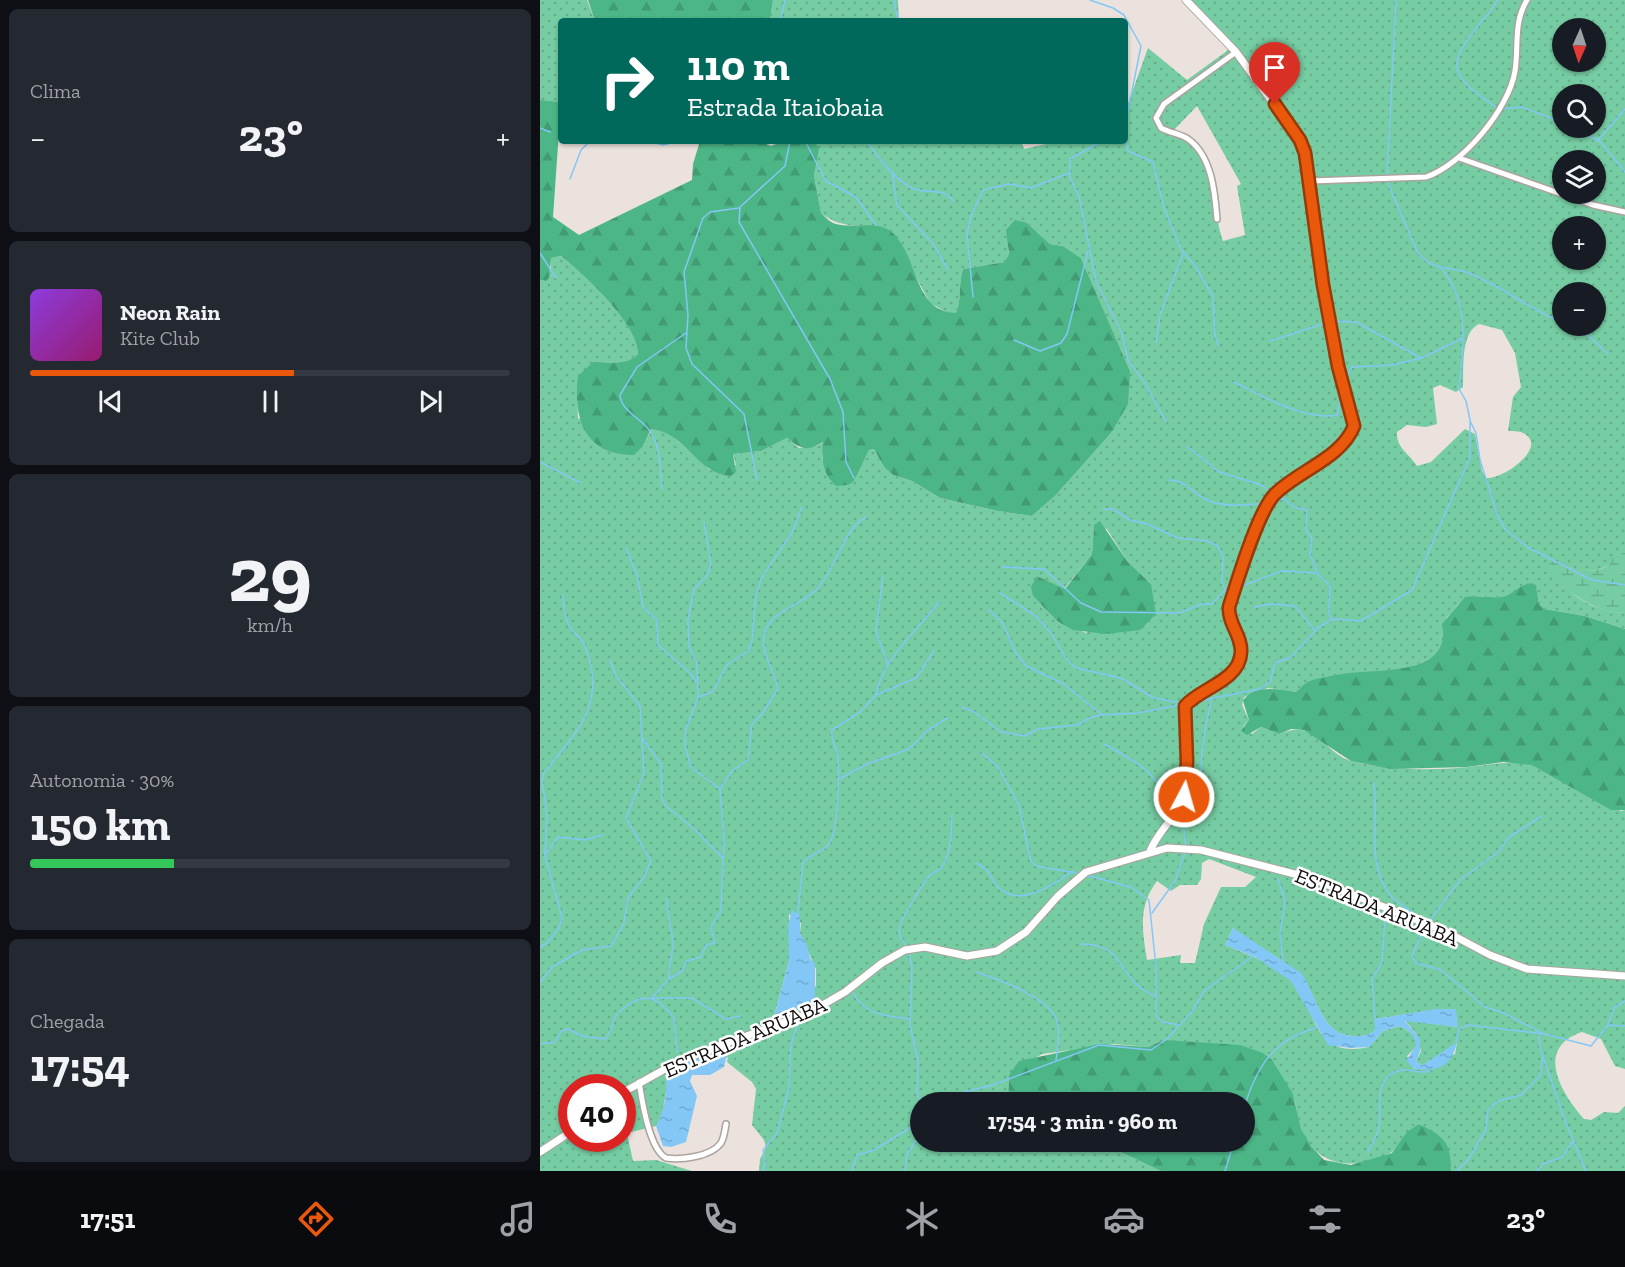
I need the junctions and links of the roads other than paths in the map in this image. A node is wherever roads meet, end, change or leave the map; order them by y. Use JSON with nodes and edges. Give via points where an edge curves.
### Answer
{"nodes":[{"id":1,"x":1186,"y":0,"type":"edge"},
{"id":2,"x":1527,"y":0,"type":"edge"},
{"id":3,"x":1236,"y":52,"type":"junction"},
{"id":4,"x":1459,"y":158,"type":"junction"},
{"id":5,"x":1310,"y":181,"type":"junction"},
{"id":6,"x":1625,"y":212,"type":"edge"},
{"id":7,"x":1217,"y":219,"type":"dead end"},
{"id":8,"x":1150,"y":851,"type":"junction"},
{"id":9,"x":1625,"y":976,"type":"edge"},
{"id":10,"x":639,"y":1082,"type":"junction"},
{"id":11,"x":636,"y":1084,"type":"edge"},
{"id":12,"x":726,"y":1124,"type":"dead end"},
{"id":13,"x":558,"y":1140,"type":"edge"},
{"id":14,"x":540,"y":1152,"type":"edge"}],
"edges":[{"from":1,"to":3,"type":"street"},
{"from":2,"to":4,"type":"street","via":[[1517,24],[1516,61],[1509,91],[1502,106]]},
{"from":3,"to":5,"type":"street","via":[[1300,140]]},
{"from":3,"to":7,"type":"street","via":[[1164,104],[1156,118],[1161,128],[1185,137],[1201,154],[1214,189]]},
{"from":4,"to":5,"type":"street","via":[[1426,177]]},
{"from":4,"to":6,"type":"street","via":[[1593,205]]},
{"from":5,"to":8,"type":"street","via":[[1310,206],[1323,285],[1354,426],[1346,439],[1276,493],[1268,505],[1229,607],[1230,621],[1241,645],[1239,660],[1229,675],[1185,706],[1186,791]]},
{"from":8,"to":9,"type":"street","name":"ESTRADA ARUABA","via":[[1201,850],[1310,878],[1443,930],[1527,969]]},
{"from":8,"to":10,"type":"street","name":"ESTRADA ARUABA","via":[[1080,875],[1026,932],[997,951],[967,956],[925,947],[905,950],[807,1014],[682,1059]]},
{"from":10,"to":11,"type":"street","name":"ESTRADA ARUABA"},
{"from":10,"to":12,"type":"street","via":[[657,1150],[666,1158],[697,1155],[717,1147]]},
{"from":13,"to":14,"type":"street"}]}
